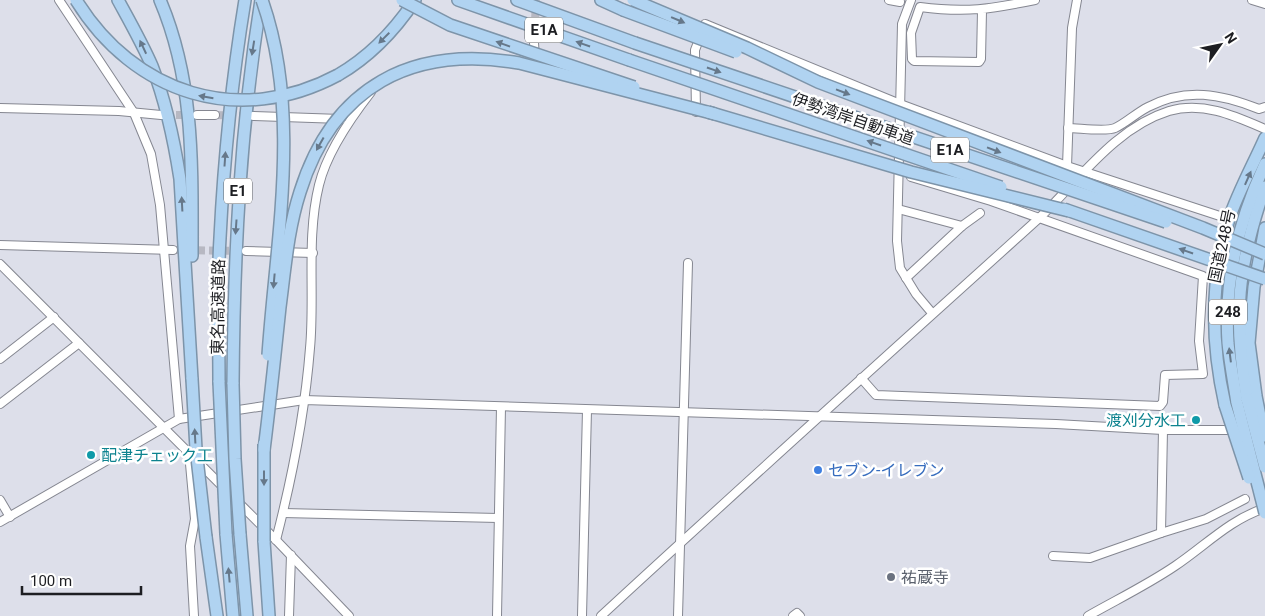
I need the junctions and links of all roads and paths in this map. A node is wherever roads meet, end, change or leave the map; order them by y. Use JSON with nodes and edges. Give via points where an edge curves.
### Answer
{"nodes":[{"id":1,"x":59,"y":0,"type":"edge"},
{"id":2,"x":76,"y":0,"type":"edge"},
{"id":3,"x":118,"y":0,"type":"edge"},
{"id":4,"x":160,"y":0,"type":"edge"},
{"id":5,"x":245,"y":0,"type":"edge"},
{"id":6,"x":261,"y":0,"type":"edge"},
{"id":7,"x":402,"y":0,"type":"edge"},
{"id":8,"x":415,"y":0,"type":"edge"},
{"id":9,"x":458,"y":0,"type":"edge"},
{"id":10,"x":517,"y":0,"type":"edge"},
{"id":11,"x":601,"y":0,"type":"edge"},
{"id":12,"x":633,"y":0,"type":"edge"},
{"id":13,"x":890,"y":0,"type":"edge"},
{"id":14,"x":911,"y":0,"type":"edge"},
{"id":15,"x":1035,"y":0,"type":"edge"},
{"id":16,"x":1077,"y":0,"type":"edge"},
{"id":17,"x":1252,"y":0,"type":"edge"},
{"id":18,"x":900,"y":2,"type":"dead end"},
{"id":19,"x":1265,"y":4,"type":"edge"},
{"id":20,"x":982,"y":10,"type":"junction"},
{"id":21,"x":534,"y":43,"type":"tunnel mouth"},
{"id":22,"x":535,"y":64,"type":"junction"},
{"id":23,"x":818,"y":82,"type":"junction"},
{"id":24,"x":900,"y":104,"type":"junction"},
{"id":25,"x":1265,"y":107,"type":"edge"},
{"id":26,"x":0,"y":108,"type":"edge"},
{"id":27,"x":134,"y":113,"type":"junction"},
{"id":28,"x":696,"y":114,"type":"junction"},
{"id":29,"x":715,"y":114,"type":"junction"},
{"id":30,"x":161,"y":115,"type":"tunnel mouth"},
{"id":31,"x":197,"y":115,"type":"tunnel mouth"},
{"id":32,"x":215,"y":115,"type":"tunnel mouth"},
{"id":33,"x":253,"y":116,"type":"tunnel mouth"},
{"id":34,"x":353,"y":119,"type":"junction"},
{"id":35,"x":1068,"y":128,"type":"junction"},
{"id":36,"x":1265,"y":129,"type":"edge"},
{"id":37,"x":1265,"y":138,"type":"edge"},
{"id":38,"x":1265,"y":164,"type":"edge"},
{"id":39,"x":1067,"y":166,"type":"junction"},
{"id":40,"x":1084,"y":173,"type":"junction"},
{"id":41,"x":899,"y":174,"type":"junction"},
{"id":42,"x":1265,"y":187,"type":"edge"},
{"id":43,"x":898,"y":209,"type":"junction"},
{"id":44,"x":1069,"y":211,"type":"junction"},
{"id":45,"x":980,"y":213,"type":"dead end"},
{"id":46,"x":1038,"y":219,"type":"junction"},
{"id":47,"x":1230,"y":219,"type":"junction"},
{"id":48,"x":1247,"y":224,"type":"junction"},
{"id":49,"x":962,"y":226,"type":"junction"},
{"id":50,"x":1265,"y":228,"type":"edge"},
{"id":51,"x":0,"y":245,"type":"edge"},
{"id":52,"x":163,"y":250,"type":"junction"},
{"id":53,"x":173,"y":250,"type":"tunnel mouth"},
{"id":54,"x":246,"y":251,"type":"tunnel mouth"},
{"id":55,"x":313,"y":252,"type":"junction"},
{"id":56,"x":1265,"y":255,"type":"edge"},
{"id":57,"x":688,"y":263,"type":"dead end"},
{"id":58,"x":1,"y":268,"type":"edge"},
{"id":59,"x":906,"y":278,"type":"junction"},
{"id":60,"x":1265,"y":279,"type":"edge"},
{"id":61,"x":932,"y":313,"type":"junction"},
{"id":62,"x":54,"y":317,"type":"junction"},
{"id":63,"x":80,"y":343,"type":"junction"},
{"id":64,"x":191,"y":357,"type":"junction"},
{"id":65,"x":0,"y":359,"type":"edge"},
{"id":66,"x":861,"y":378,"type":"junction"},
{"id":67,"x":304,"y":400,"type":"junction"},
{"id":68,"x":1241,"y":401,"type":"junction"},
{"id":69,"x":0,"y":404,"type":"edge"},
{"id":70,"x":501,"y":407,"type":"junction"},
{"id":71,"x":587,"y":410,"type":"junction"},
{"id":72,"x":684,"y":412,"type":"junction"},
{"id":73,"x":818,"y":417,"type":"junction"},
{"id":74,"x":179,"y":418,"type":"junction"},
{"id":75,"x":1265,"y":427,"type":"edge"},
{"id":76,"x":164,"y":428,"type":"junction"},
{"id":77,"x":1163,"y":430,"type":"junction"},
{"id":78,"x":1265,"y":442,"type":"edge"},
{"id":79,"x":264,"y":450,"type":"junction"},
{"id":80,"x":189,"y":453,"type":"junction"},
{"id":81,"x":1264,"y":460,"type":"edge"},
{"id":82,"x":1245,"y":499,"type":"dead end"},
{"id":83,"x":0,"y":500,"type":"edge"},
{"id":84,"x":1264,"y":505,"type":"edge"},
{"id":85,"x":283,"y":513,"type":"junction"},
{"id":86,"x":1265,"y":513,"type":"edge"},
{"id":87,"x":10,"y":517,"type":"junction"},
{"id":88,"x":498,"y":518,"type":"junction"},
{"id":89,"x":0,"y":522,"type":"edge"},
{"id":90,"x":1161,"y":533,"type":"junction"},
{"id":91,"x":276,"y":540,"type":"junction"},
{"id":92,"x":680,"y":544,"type":"junction"},
{"id":93,"x":290,"y":555,"type":"junction"},
{"id":94,"x":1053,"y":556,"type":"dead end"},
{"id":95,"x":194,"y":616,"type":"edge"},
{"id":96,"x":217,"y":616,"type":"edge"},
{"id":97,"x":233,"y":616,"type":"edge"},
{"id":98,"x":247,"y":616,"type":"edge"},
{"id":99,"x":269,"y":616,"type":"edge"},
{"id":100,"x":289,"y":616,"type":"edge"},
{"id":101,"x":349,"y":616,"type":"edge"},
{"id":102,"x":497,"y":616,"type":"edge"},
{"id":103,"x":582,"y":616,"type":"edge"},
{"id":104,"x":601,"y":616,"type":"edge"},
{"id":105,"x":678,"y":616,"type":"edge"},
{"id":106,"x":793,"y":616,"type":"edge"},
{"id":107,"x":800,"y":616,"type":"edge"},
{"id":108,"x":1088,"y":616,"type":"edge"}],
"edges":[{"from":1,"to":27,"type":"street"},
{"from":8,"to":2,"type":"highway","one_way":true,"bridge":true,"via":[[389,33],[338,75],[298,92],[272,98],[223,100],[172,88],[145,73],[100,33]]},
{"from":64,"to":3,"type":"highway","one_way":true,"via":[[180,178],[175,147],[152,66]]},
{"from":4,"to":64,"type":"highway","via":[[182,66],[190,125]]},
{"from":97,"to":5,"type":"highway","name":"東名高速道路","number":"E1","one_way":true,"bridge":true,"via":[[219,382],[220,240],[235,59]]},
{"from":6,"to":79,"type":"highway","one_way":true,"bridge":true,"via":[[281,83],[284,163],[265,386]]},
{"from":6,"to":98,"type":"highway","name":"東名高速道路","number":"E1","one_way":true,"bridge":true,"via":[[242,147],[235,242],[235,459]]},
{"from":29,"to":7,"type":"highway","one_way":true,"bridge":true,"via":[[459,28]]},
{"from":44,"to":9,"type":"highway","name":"伊勢湾岸自動車道","number":"E1A","one_way":true,"bridge":true},
{"from":10,"to":56,"type":"highway","name":"伊勢湾岸自動車道","number":"E1A","one_way":true,"bridge":true,"via":[[635,43]]},
{"from":11,"to":23,"type":"highway","bridge":true},
{"from":12,"to":23,"type":"highway","one_way":true,"bridge":true},
{"from":13,"to":18,"type":"street"},
{"from":14,"to":24,"type":"street","via":[[902,24]]},
{"from":15,"to":20,"type":"street"},
{"from":16,"to":35,"type":"street","via":[[1072,28]]},
{"from":17,"to":19,"type":"street"},
{"from":20,"to":20,"type":"street","via":[[979,62],[912,59],[911,33],[920,7],[947,11]]},
{"from":21,"to":22,"type":"street"},
{"from":22,"to":28,"type":"street"},
{"from":22,"to":34,"type":"street","via":[[468,55],[429,58],[405,65],[379,81]]},
{"from":23,"to":56,"type":"highway","one_way":true,"bridge":true,"via":[[1203,228]]},
{"from":24,"to":28,"type":"street","via":[[705,24],[695,50]]},
{"from":24,"to":39,"type":"street"},
{"from":24,"to":41,"type":"street"},
{"from":25,"to":35,"type":"street","via":[[1259,109],[1208,93],[1186,94],[1150,106],[1114,129]]},
{"from":26,"to":27,"type":"street"},
{"from":27,"to":30,"type":"street"},
{"from":27,"to":52,"type":"street","via":[[155,170]]},
{"from":28,"to":41,"type":"street"},
{"from":29,"to":44,"type":"highway","bridge":true,"via":[[912,172]]},
{"from":29,"to":79,"type":"highway","one_way":true,"bridge":true,"via":[[490,58],[426,62],[407,68],[369,89],[332,124],[299,194],[288,248]]},
{"from":31,"to":32,"type":"street"},
{"from":33,"to":34,"type":"street"},
{"from":34,"to":55,"type":"street","via":[[328,159],[319,185]]},
{"from":35,"to":39,"type":"street"},
{"from":36,"to":40,"type":"street","via":[[1204,108],[1169,111],[1135,128]]},
{"from":47,"to":37,"type":"highway","number":"248","one_way":true},
{"from":38,"to":48,"type":"highway","name":"国道248号","number":"248"},
{"from":39,"to":40,"type":"street"},
{"from":40,"to":46,"type":"street"},
{"from":40,"to":47,"type":"street"},
{"from":41,"to":43,"type":"street"},
{"from":41,"to":46,"type":"street","via":[[991,201]]},
{"from":42,"to":48,"type":"highway","name":"国道248号","number":"248"},
{"from":43,"to":49,"type":"street"},
{"from":43,"to":59,"type":"street","via":[[900,268]]},
{"from":60,"to":44,"type":"highway","name":"伊勢湾岸自動車道","number":"E1A","one_way":true,"bridge":true},
{"from":45,"to":49,"type":"street"},
{"from":46,"to":61,"type":"street"},
{"from":46,"to":66,"type":"street","via":[[1203,276],[1199,341],[1203,374],[1165,375],[1160,406],[876,396]]},
{"from":47,"to":68,"type":"highway","number":"248","via":[[1214,294],[1213,333],[1219,380]]},
{"from":48,"to":68,"type":"highway","name":"国道248号","number":"248","via":[[1230,281],[1228,308],[1228,342]]},
{"from":49,"to":59,"type":"street"},
{"from":50,"to":68,"type":"highway","number":"248","via":[[1254,287]]},
{"from":51,"to":52,"type":"street"},
{"from":52,"to":53,"type":"street"},
{"from":52,"to":74,"type":"street"},
{"from":54,"to":55,"type":"street"},
{"from":55,"to":67,"type":"street","via":[[312,327]]},
{"from":57,"to":72,"type":"street"},
{"from":58,"to":62,"type":"street"},
{"from":59,"to":61,"type":"street"},
{"from":61,"to":66,"type":"street"},
{"from":62,"to":63,"type":"street"},
{"from":62,"to":65,"type":"street"},
{"from":63,"to":69,"type":"street"},
{"from":63,"to":76,"type":"street"},
{"from":96,"to":64,"type":"highway","one_way":true,"bridge":true,"via":[[196,449]]},
{"from":66,"to":73,"type":"street"},
{"from":67,"to":70,"type":"street"},
{"from":67,"to":74,"type":"street"},
{"from":67,"to":85,"type":"street"},
{"from":68,"to":78,"type":"highway","number":"248","bridge":true},
{"from":68,"to":81,"type":"highway","name":"国道248号","number":"248","bridge":true},
{"from":68,"to":84,"type":"highway","name":"国道248号","number":"248","bridge":true},
{"from":70,"to":71,"type":"street"},
{"from":70,"to":88,"type":"street"},
{"from":71,"to":72,"type":"street"},
{"from":71,"to":103,"type":"street"},
{"from":72,"to":73,"type":"street"},
{"from":72,"to":92,"type":"street"},
{"from":73,"to":77,"type":"street"},
{"from":73,"to":92,"type":"street"},
{"from":74,"to":76,"type":"street"},
{"from":75,"to":77,"type":"street","via":[[1223,432]]},
{"from":76,"to":80,"type":"street"},
{"from":76,"to":87,"type":"street"},
{"from":77,"to":90,"type":"street"},
{"from":79,"to":99,"type":"highway","one_way":true,"bridge":true,"via":[[264,541]]},
{"from":80,"to":91,"type":"street"},
{"from":80,"to":95,"type":"street","via":[[195,518],[190,546]]},
{"from":82,"to":90,"type":"street","via":[[1206,519]]},
{"from":83,"to":87,"type":"street"},
{"from":84,"to":86,"type":"highway","name":"国道248号","number":"248","bridge":true},
{"from":84,"to":108,"type":"street","via":[[1224,528],[1174,567]]},
{"from":85,"to":88,"type":"street"},
{"from":85,"to":91,"type":"street"},
{"from":87,"to":89,"type":"street"},
{"from":88,"to":102,"type":"street"},
{"from":90,"to":94,"type":"street","via":[[1090,558]]},
{"from":91,"to":93,"type":"street"},
{"from":92,"to":104,"type":"street"},
{"from":92,"to":105,"type":"street"},
{"from":93,"to":100,"type":"street"},
{"from":93,"to":101,"type":"street"},
{"from":106,"to":107,"type":"street","via":[[797,613]]}]}
